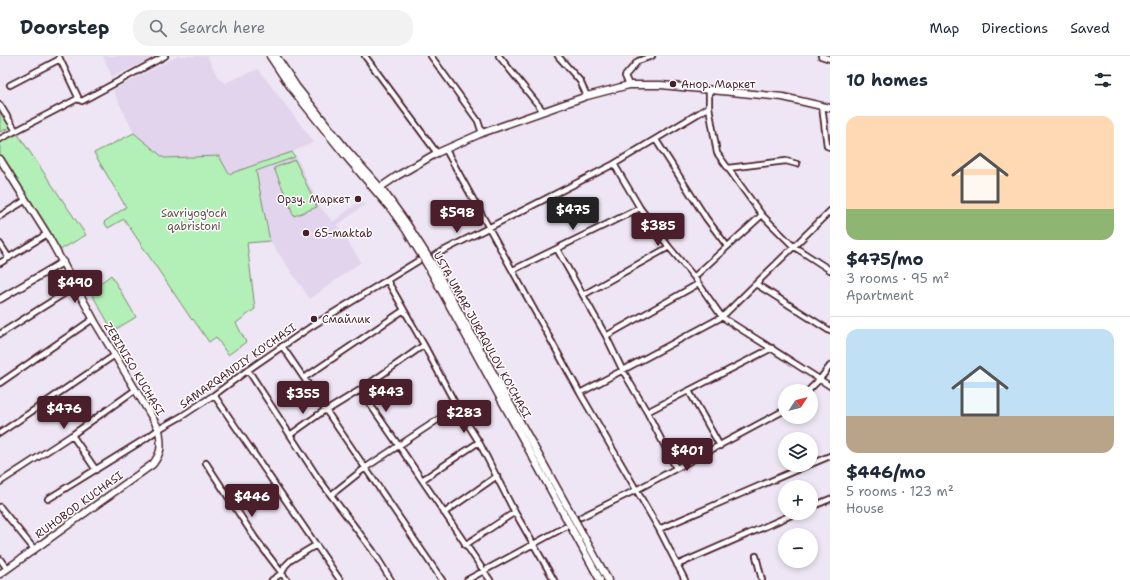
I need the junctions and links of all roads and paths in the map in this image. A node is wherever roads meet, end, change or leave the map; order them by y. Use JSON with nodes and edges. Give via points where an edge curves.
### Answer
{"nodes":[{"id":1,"x":165,"y":56,"type":"edge"},
{"id":2,"x":270,"y":56,"type":"edge"},
{"id":3,"x":276,"y":56,"type":"edge"},
{"id":4,"x":365,"y":56,"type":"edge"},
{"id":5,"x":431,"y":56,"type":"edge"},
{"id":6,"x":499,"y":56,"type":"edge"},
{"id":7,"x":558,"y":56,"type":"edge"},
{"id":8,"x":652,"y":56,"type":"edge"},
{"id":9,"x":822,"y":56,"type":"edge"},
{"id":10,"x":59,"y":57,"type":"edge"},
{"id":11,"x":830,"y":59,"type":"edge"},
{"id":12,"x":10,"y":85,"type":"dead end"},
{"id":13,"x":629,"y":85,"type":"junction"},
{"id":14,"x":709,"y":89,"type":"junction"},
{"id":15,"x":587,"y":96,"type":"junction"},
{"id":16,"x":77,"y":100,"type":"junction"},
{"id":17,"x":0,"y":105,"type":"edge"},
{"id":18,"x":822,"y":106,"type":"junction"},
{"id":19,"x":709,"y":107,"type":"junction"},
{"id":20,"x":830,"y":108,"type":"edge"},
{"id":21,"x":543,"y":111,"type":"junction"},
{"id":22,"x":16,"y":131,"type":"junction"},
{"id":23,"x":482,"y":134,"type":"junction"},
{"id":24,"x":0,"y":139,"type":"edge"},
{"id":25,"x":656,"y":140,"type":"junction"},
{"id":26,"x":830,"y":147,"type":"edge"},
{"id":27,"x":446,"y":150,"type":"junction"},
{"id":28,"x":437,"y":153,"type":"junction"},
{"id":29,"x":0,"y":159,"type":"edge"},
{"id":30,"x":614,"y":164,"type":"junction"},
{"id":31,"x":797,"y":164,"type":"dead end"},
{"id":32,"x":728,"y":168,"type":"junction"},
{"id":33,"x":378,"y":189,"type":"junction"},
{"id":34,"x":26,"y":200,"type":"junction"},
{"id":35,"x":640,"y":208,"type":"junction"},
{"id":36,"x":829,"y":214,"type":"edge"},
{"id":37,"x":762,"y":215,"type":"junction"},
{"id":38,"x":0,"y":216,"type":"edge"},
{"id":39,"x":488,"y":228,"type":"junction"},
{"id":40,"x":47,"y":234,"type":"junction"},
{"id":41,"x":0,"y":244,"type":"edge"},
{"id":42,"x":727,"y":246,"type":"junction"},
{"id":43,"x":793,"y":246,"type":"junction"},
{"id":44,"x":669,"y":247,"type":"junction"},
{"id":45,"x":557,"y":249,"type":"junction"},
{"id":46,"x":435,"y":255,"type":"dead end"},
{"id":47,"x":9,"y":258,"type":"junction"},
{"id":48,"x":418,"y":261,"type":"dead end"},
{"id":49,"x":63,"y":262,"type":"junction"},
{"id":50,"x":0,"y":263,"type":"edge"},
{"id":51,"x":513,"y":270,"type":"junction"},
{"id":52,"x":830,"y":270,"type":"edge"},
{"id":53,"x":694,"y":277,"type":"junction"},
{"id":54,"x":387,"y":280,"type":"junction"},
{"id":55,"x":698,"y":284,"type":"junction"},
{"id":56,"x":756,"y":284,"type":"junction"},
{"id":57,"x":76,"y":286,"type":"junction"},
{"id":58,"x":583,"y":295,"type":"junction"},
{"id":59,"x":0,"y":299,"type":"edge"},
{"id":60,"x":404,"y":310,"type":"junction"},
{"id":61,"x":722,"y":317,"type":"junction"},
{"id":62,"x":94,"y":319,"type":"junction"},
{"id":63,"x":830,"y":331,"type":"edge"},
{"id":64,"x":0,"y":334,"type":"edge"},
{"id":65,"x":606,"y":336,"type":"junction"},
{"id":66,"x":424,"y":345,"type":"junction"},
{"id":67,"x":282,"y":346,"type":"junction"},
{"id":68,"x":772,"y":348,"type":"junction"},
{"id":69,"x":115,"y":355,"type":"junction"},
{"id":70,"x":830,"y":366,"type":"edge"},
{"id":71,"x":622,"y":369,"type":"junction"},
{"id":72,"x":248,"y":370,"type":"junction"},
{"id":73,"x":304,"y":378,"type":"junction"},
{"id":74,"x":820,"y":379,"type":"junction"},
{"id":75,"x":0,"y":383,"type":"edge"},
{"id":76,"x":815,"y":384,"type":"edge"},
{"id":77,"x":830,"y":386,"type":"edge"},
{"id":78,"x":135,"y":390,"type":"junction"},
{"id":79,"x":360,"y":390,"type":"junction"},
{"id":80,"x":689,"y":391,"type":"junction"},
{"id":81,"x":580,"y":393,"type":"junction"},
{"id":82,"x":214,"y":395,"type":"junction"},
{"id":83,"x":457,"y":407,"type":"junction"},
{"id":84,"x":326,"y":410,"type":"junction"},
{"id":85,"x":647,"y":412,"type":"junction"},
{"id":86,"x":778,"y":414,"type":"edge"},
{"id":87,"x":158,"y":429,"type":"junction"},
{"id":88,"x":0,"y":433,"type":"edge"},
{"id":89,"x":72,"y":435,"type":"junction"},
{"id":90,"x":290,"y":435,"type":"junction"},
{"id":91,"x":480,"y":442,"type":"junction"},
{"id":92,"x":161,"y":446,"type":"joint"},
{"id":93,"x":400,"y":446,"type":"junction"},
{"id":94,"x":720,"y":446,"type":"junction"},
{"id":95,"x":830,"y":456,"type":"edge"},
{"id":96,"x":818,"y":461,"type":"edge"},
{"id":97,"x":206,"y":463,"type":"dead end"},
{"id":98,"x":366,"y":468,"type":"junction"},
{"id":99,"x":676,"y":468,"type":"junction"},
{"id":100,"x":96,"y":470,"type":"junction"},
{"id":101,"x":792,"y":472,"type":"edge"},
{"id":102,"x":497,"y":476,"type":"junction"},
{"id":103,"x":422,"y":480,"type":"junction"},
{"id":104,"x":0,"y":482,"type":"edge"},
{"id":105,"x":636,"y":490,"type":"junction"},
{"id":106,"x":331,"y":495,"type":"junction"},
{"id":107,"x":48,"y":499,"type":"dead end"},
{"id":108,"x":830,"y":499,"type":"edge"},
{"id":109,"x":818,"y":504,"type":"edge"},
{"id":110,"x":0,"y":507,"type":"edge"},
{"id":111,"x":515,"y":512,"type":"junction"},
{"id":112,"x":444,"y":513,"type":"junction"},
{"id":113,"x":580,"y":517,"type":"dead end"},
{"id":114,"x":780,"y":520,"type":"edge"},
{"id":115,"x":565,"y":527,"type":"dead end"},
{"id":116,"x":659,"y":529,"type":"junction"},
{"id":117,"x":533,"y":543,"type":"junction"},
{"id":118,"x":316,"y":545,"type":"junction"},
{"id":119,"x":465,"y":545,"type":"junction"},
{"id":120,"x":34,"y":549,"type":"junction"},
{"id":121,"x":756,"y":556,"type":"dead end"},
{"id":122,"x":0,"y":559,"type":"edge"},
{"id":123,"x":677,"y":565,"type":"junction"},
{"id":124,"x":7,"y":569,"type":"junction"},
{"id":125,"x":484,"y":571,"type":"junction"},
{"id":126,"x":282,"y":573,"type":"junction"},
{"id":127,"x":0,"y":574,"type":"edge"},
{"id":128,"x":272,"y":580,"type":"edge"},
{"id":129,"x":287,"y":580,"type":"edge"},
{"id":130,"x":340,"y":580,"type":"edge"},
{"id":131,"x":391,"y":580,"type":"edge"},
{"id":132,"x":442,"y":580,"type":"edge"},
{"id":133,"x":467,"y":580,"type":"edge"},
{"id":134,"x":490,"y":580,"type":"edge"},
{"id":135,"x":554,"y":580,"type":"edge"},
{"id":136,"x":600,"y":580,"type":"edge"},
{"id":137,"x":608,"y":580,"type":"edge"},
{"id":138,"x":685,"y":580,"type":"edge"},
{"id":139,"x":762,"y":580,"type":"edge"}],
"edges":[{"from":1,"to":16,"type":"street","via":[[82,101]]},
{"from":2,"to":33,"type":"main road","name":"USTA UMAR JURAQULOV KO'CHASI","via":[[292,89],[345,155]]},
{"from":3,"to":33,"type":"main road","name":"USTA UMAR JURAQULOV KO'CHASI"},
{"from":4,"to":28,"type":"street"},
{"from":5,"to":23,"type":"street","via":[[478,122]]},
{"from":6,"to":21,"type":"street"},
{"from":7,"to":15,"type":"street","via":[[580,81]]},
{"from":8,"to":13,"type":"street","via":[[638,60],[624,76]]},
{"from":9,"to":11,"type":"street"},
{"from":10,"to":12,"type":"street"},
{"from":10,"to":16,"type":"street","via":[[78,97]]},
{"from":13,"to":14,"type":"main road"},
{"from":13,"to":15,"type":"main road"},
{"from":14,"to":18,"type":"main road","via":[[783,97]]},
{"from":14,"to":19,"type":"street"},
{"from":15,"to":21,"type":"main road"},
{"from":16,"to":22,"type":"street"},
{"from":17,"to":22,"type":"street"},
{"from":18,"to":20,"type":"main road"},
{"from":18,"to":26,"type":"street"},
{"from":19,"to":25,"type":"street"},
{"from":19,"to":32,"type":"street","via":[[717,153]]},
{"from":21,"to":23,"type":"main road"},
{"from":22,"to":24,"type":"street"},
{"from":23,"to":27,"type":"main road"},
{"from":25,"to":30,"type":"street"},
{"from":25,"to":42,"type":"street"},
{"from":27,"to":28,"type":"main road"},
{"from":27,"to":39,"type":"street"},
{"from":28,"to":33,"type":"main road"},
{"from":29,"to":34,"type":"main road","name":"ZEBINISO KUCHASI"},
{"from":30,"to":35,"type":"street"},
{"from":30,"to":39,"type":"street"},
{"from":31,"to":32,"type":"street","via":[[786,161]]},
{"from":32,"to":37,"type":"street"},
{"from":33,"to":136,"type":"main road","name":"USTA UMAR JURAQULOV KO'CHASI","via":[[429,268]]},
{"from":33,"to":137,"type":"main road","name":"USTA UMAR JURAQULOV KO'CHASI","via":[[407,224],[432,263]]},
{"from":34,"to":38,"type":"street"},
{"from":34,"to":40,"type":"main road","name":"ZEBINISO KUCHASI"},
{"from":35,"to":44,"type":"street"},
{"from":35,"to":45,"type":"street"},
{"from":36,"to":43,"type":"street"},
{"from":37,"to":42,"type":"street"},
{"from":37,"to":43,"type":"street"},
{"from":39,"to":46,"type":"street"},
{"from":39,"to":51,"type":"street"},
{"from":40,"to":47,"type":"street"},
{"from":40,"to":49,"type":"main road","name":"ZEBINISO KUCHASI"},
{"from":41,"to":47,"type":"street"},
{"from":42,"to":53,"type":"street"},
{"from":43,"to":52,"type":"street"},
{"from":43,"to":56,"type":"street"},
{"from":44,"to":53,"type":"street"},
{"from":44,"to":58,"type":"street"},
{"from":45,"to":51,"type":"street"},
{"from":45,"to":58,"type":"street"},
{"from":47,"to":50,"type":"street"},
{"from":48,"to":54,"type":"street","name":"SAMARQANDIY KO'CHASI"},
{"from":49,"to":57,"type":"main road","name":"ZEBINISO KUCHASI"},
{"from":49,"to":59,"type":"main road"},
{"from":51,"to":81,"type":"street"},
{"from":53,"to":55,"type":"street"},
{"from":54,"to":60,"type":"street"},
{"from":54,"to":67,"type":"street","name":"SAMARQANDIY KO'CHASI"},
{"from":55,"to":61,"type":"street"},
{"from":55,"to":65,"type":"street"},
{"from":56,"to":61,"type":"street"},
{"from":56,"to":63,"type":"street"},
{"from":57,"to":62,"type":"main road","name":"ZEBINISO KUCHASI"},
{"from":57,"to":64,"type":"street"},
{"from":58,"to":65,"type":"street"},
{"from":60,"to":66,"type":"street"},
{"from":60,"to":73,"type":"street"},
{"from":61,"to":68,"type":"street"},
{"from":61,"to":71,"type":"street"},
{"from":62,"to":69,"type":"main road","name":"ZEBINISO KUCHASI"},
{"from":62,"to":75,"type":"street"},
{"from":65,"to":71,"type":"street"},
{"from":66,"to":79,"type":"street"},
{"from":66,"to":83,"type":"street"},
{"from":67,"to":72,"type":"street","name":"SAMARQANDIY KO'CHASI"},
{"from":67,"to":73,"type":"street"},
{"from":68,"to":74,"type":"street"},
{"from":68,"to":80,"type":"street"},
{"from":69,"to":78,"type":"main road","name":"ZEBINISO KUCHASI"},
{"from":69,"to":88,"type":"street"},
{"from":70,"to":74,"type":"street"},
{"from":71,"to":81,"type":"street"},
{"from":71,"to":85,"type":"street"},
{"from":72,"to":82,"type":"street","name":"SAMARQANDIY KO'CHASI"},
{"from":72,"to":90,"type":"street"},
{"from":73,"to":84,"type":"street"},
{"from":74,"to":76,"type":"street"},
{"from":74,"to":77,"type":"street"},
{"from":78,"to":87,"type":"main road","name":"ZEBINISO KUCHASI"},
{"from":78,"to":89,"type":"street"},
{"from":79,"to":84,"type":"street"},
{"from":79,"to":93,"type":"street"},
{"from":80,"to":85,"type":"street"},
{"from":80,"to":94,"type":"street"},
{"from":81,"to":105,"type":"street"},
{"from":82,"to":87,"type":"street","name":"SAMARQANDIY KO'CHASI"},
{"from":82,"to":118,"type":"street"},
{"from":83,"to":91,"type":"street"},
{"from":83,"to":93,"type":"street"},
{"from":84,"to":90,"type":"street"},
{"from":84,"to":98,"type":"street"},
{"from":85,"to":99,"type":"street"},
{"from":86,"to":94,"type":"street"},
{"from":87,"to":92,"type":"main road","name":"ZEBINISO KUCHASI"},
{"from":87,"to":100,"type":"street","name":"SAMARQANDIY KO'CHASI"},
{"from":89,"to":100,"type":"street"},
{"from":89,"to":104,"type":"street"},
{"from":90,"to":106,"type":"street"},
{"from":91,"to":102,"type":"street"},
{"from":91,"to":103,"type":"street"},
{"from":92,"to":120,"type":"main road","name":"RUHOBOD KUCHASI","via":[[153,464]]},
{"from":93,"to":98,"type":"street"},
{"from":93,"to":103,"type":"street"},
{"from":94,"to":99,"type":"street"},
{"from":95,"to":96,"type":"street"},
{"from":97,"to":126,"type":"street","via":[[255,538]]},
{"from":98,"to":106,"type":"street"},
{"from":98,"to":132,"type":"street"},
{"from":99,"to":105,"type":"street"},
{"from":100,"to":107,"type":"street","name":"SAMARQANDIY KO'CHASI"},
{"from":101,"to":116,"type":"street"},
{"from":102,"to":111,"type":"street"},
{"from":102,"to":112,"type":"street"},
{"from":103,"to":112,"type":"street"},
{"from":105,"to":113,"type":"street"},
{"from":105,"to":116,"type":"street"},
{"from":106,"to":131,"type":"street","via":[[373,551]]},
{"from":108,"to":109,"type":"street"},
{"from":110,"to":120,"type":"street"},
{"from":111,"to":117,"type":"street"},
{"from":111,"to":119,"type":"street"},
{"from":112,"to":119,"type":"street"},
{"from":114,"to":123,"type":"street"},
{"from":115,"to":117,"type":"street"},
{"from":116,"to":123,"type":"street"},
{"from":117,"to":125,"type":"street"},
{"from":117,"to":135,"type":"street"},
{"from":118,"to":126,"type":"street","via":[[291,560]]},
{"from":118,"to":130,"type":"street"},
{"from":119,"to":125,"type":"street"},
{"from":120,"to":124,"type":"main road","name":"RUHOBOD KUCHASI"},
{"from":121,"to":139,"type":"street"},
{"from":122,"to":124,"type":"street"},
{"from":123,"to":138,"type":"street"},
{"from":124,"to":127,"type":"main road","name":"RUHOBOD KUCHASI"},
{"from":125,"to":133,"type":"street"},
{"from":125,"to":134,"type":"street"},
{"from":126,"to":128,"type":"street"},
{"from":126,"to":129,"type":"street"}]}
